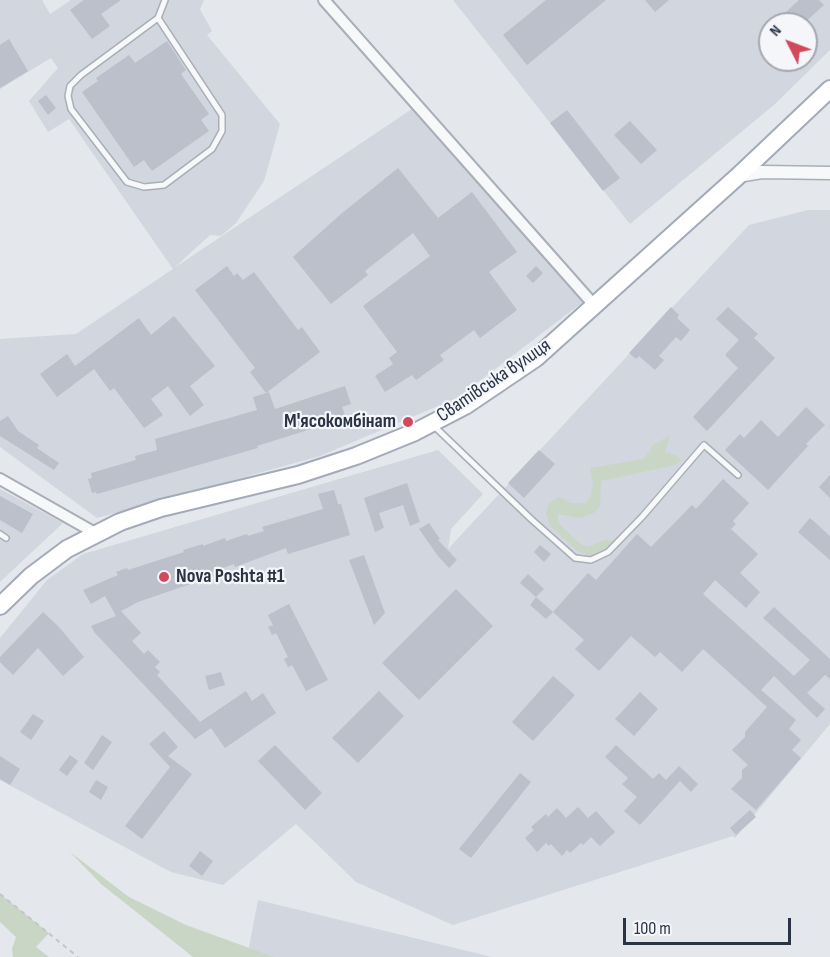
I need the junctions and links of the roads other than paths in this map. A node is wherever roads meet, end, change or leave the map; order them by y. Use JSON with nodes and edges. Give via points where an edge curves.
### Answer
{"nodes":[{"id":1,"x":165,"y":0,"type":"edge"},
{"id":2,"x":324,"y":0,"type":"edge"},
{"id":3,"x":158,"y":18,"type":"junction"},
{"id":4,"x":829,"y":90,"type":"edge"},
{"id":5,"x":830,"y":173,"type":"edge"},
{"id":6,"x":737,"y":177,"type":"junction"},
{"id":7,"x":594,"y":305,"type":"junction"},
{"id":8,"x":432,"y":424,"type":"junction"},
{"id":9,"x":738,"y":475,"type":"dead end"},
{"id":10,"x":0,"y":479,"type":"edge"},
{"id":11,"x":0,"y":534,"type":"edge"},
{"id":12,"x":97,"y":534,"type":"junction"},
{"id":13,"x":6,"y":538,"type":"dead end"},
{"id":14,"x":0,"y":606,"type":"edge"}],
"edges":[{"from":1,"to":3,"type":"lane"},
{"from":2,"to":7,"type":"street"},
{"from":3,"to":3,"type":"lane","via":[[81,75],[70,86],[68,96],[71,109],[127,182],[144,187],[164,184],[212,149],[222,131],[222,115]]},
{"from":4,"to":6,"type":"main road","name":"Сватівська вулиця"},
{"from":5,"to":6,"type":"street","via":[[762,171]]},
{"from":6,"to":7,"type":"main road","name":"Сватівська вулиця"},
{"from":7,"to":8,"type":"main road","name":"Сватівська вулиця","via":[[536,358]]},
{"from":8,"to":9,"type":"lane","via":[[575,558],[591,560],[608,552],[704,444]]},
{"from":8,"to":12,"type":"main road","name":"Сватівська вулиця","via":[[356,456],[298,475],[161,508]]},
{"from":10,"to":12,"type":"street"},
{"from":11,"to":13,"type":"lane"},
{"from":12,"to":14,"type":"main road","name":"Сватівська вулиця","via":[[67,549]]}]}
